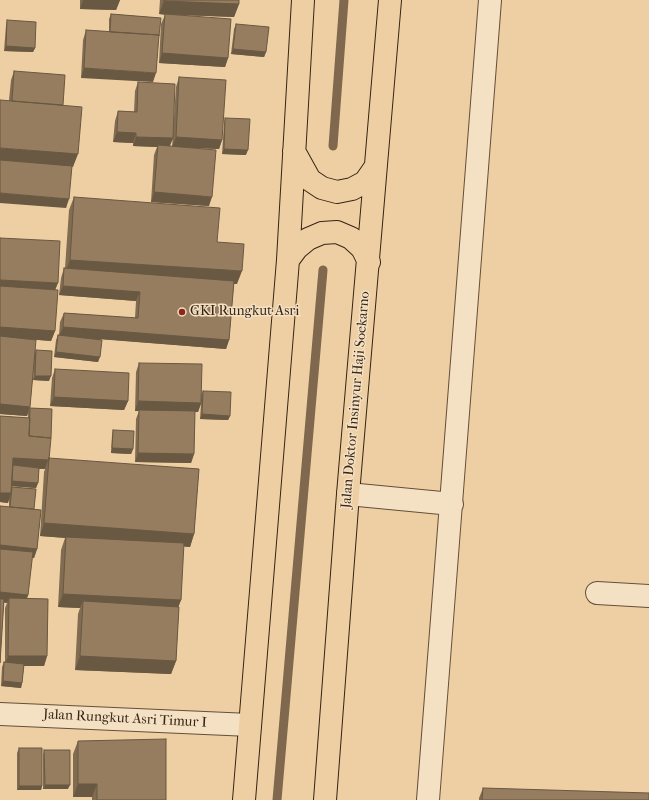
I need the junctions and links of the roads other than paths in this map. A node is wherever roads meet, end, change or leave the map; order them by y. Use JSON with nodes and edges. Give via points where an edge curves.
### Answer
{"nodes":[{"id":1,"x":303,"y":0,"type":"edge"},
{"id":2,"x":390,"y":0,"type":"edge"},
{"id":3,"x":490,"y":0,"type":"edge"},
{"id":4,"x":294,"y":150,"type":"junction"},
{"id":5,"x":374,"y":169,"type":"junction"},
{"id":6,"x":288,"y":260,"type":"junction"},
{"id":7,"x":369,"y":262,"type":"junction"},
{"id":8,"x":348,"y":494,"type":"junction"},
{"id":9,"x":452,"y":504,"type":"junction"},
{"id":10,"x":597,"y":594,"type":"dead end"},
{"id":11,"x":649,"y":596,"type":"edge"},
{"id":12,"x":0,"y":714,"type":"edge"},
{"id":13,"x":250,"y":725,"type":"junction"},
{"id":14,"x":244,"y":800,"type":"edge"},
{"id":15,"x":325,"y":800,"type":"edge"},
{"id":16,"x":428,"y":800,"type":"edge"}],
"edges":[{"from":1,"to":4,"type":"main road"},
{"from":2,"to":5,"type":"main road","name":"Jalan Doktor Insinyur Haji Soekarno"},
{"from":3,"to":9,"type":"street"},
{"from":4,"to":5,"type":"main road","via":[[310,180],[322,188],[337,192],[352,189],[365,182]]},
{"from":4,"to":6,"type":"main road"},
{"from":5,"to":7,"type":"main road","name":"Jalan Doktor Insinyur Haji Soekarno"},
{"from":6,"to":7,"type":"main road","via":[[308,239],[322,233],[337,232],[351,238],[362,248]]},
{"from":6,"to":13,"type":"main road"},
{"from":7,"to":8,"type":"main road","name":"Jalan Doktor Insinyur Haji Soekarno"},
{"from":8,"to":9,"type":"street"},
{"from":8,"to":15,"type":"main road","name":"Jalan Doktor Insinyur Haji Soekarno"},
{"from":9,"to":16,"type":"street"},
{"from":10,"to":11,"type":"street"},
{"from":12,"to":13,"type":"street","name":"Jalan Rungkut Asri Timur I"},
{"from":13,"to":14,"type":"main road"}]}
